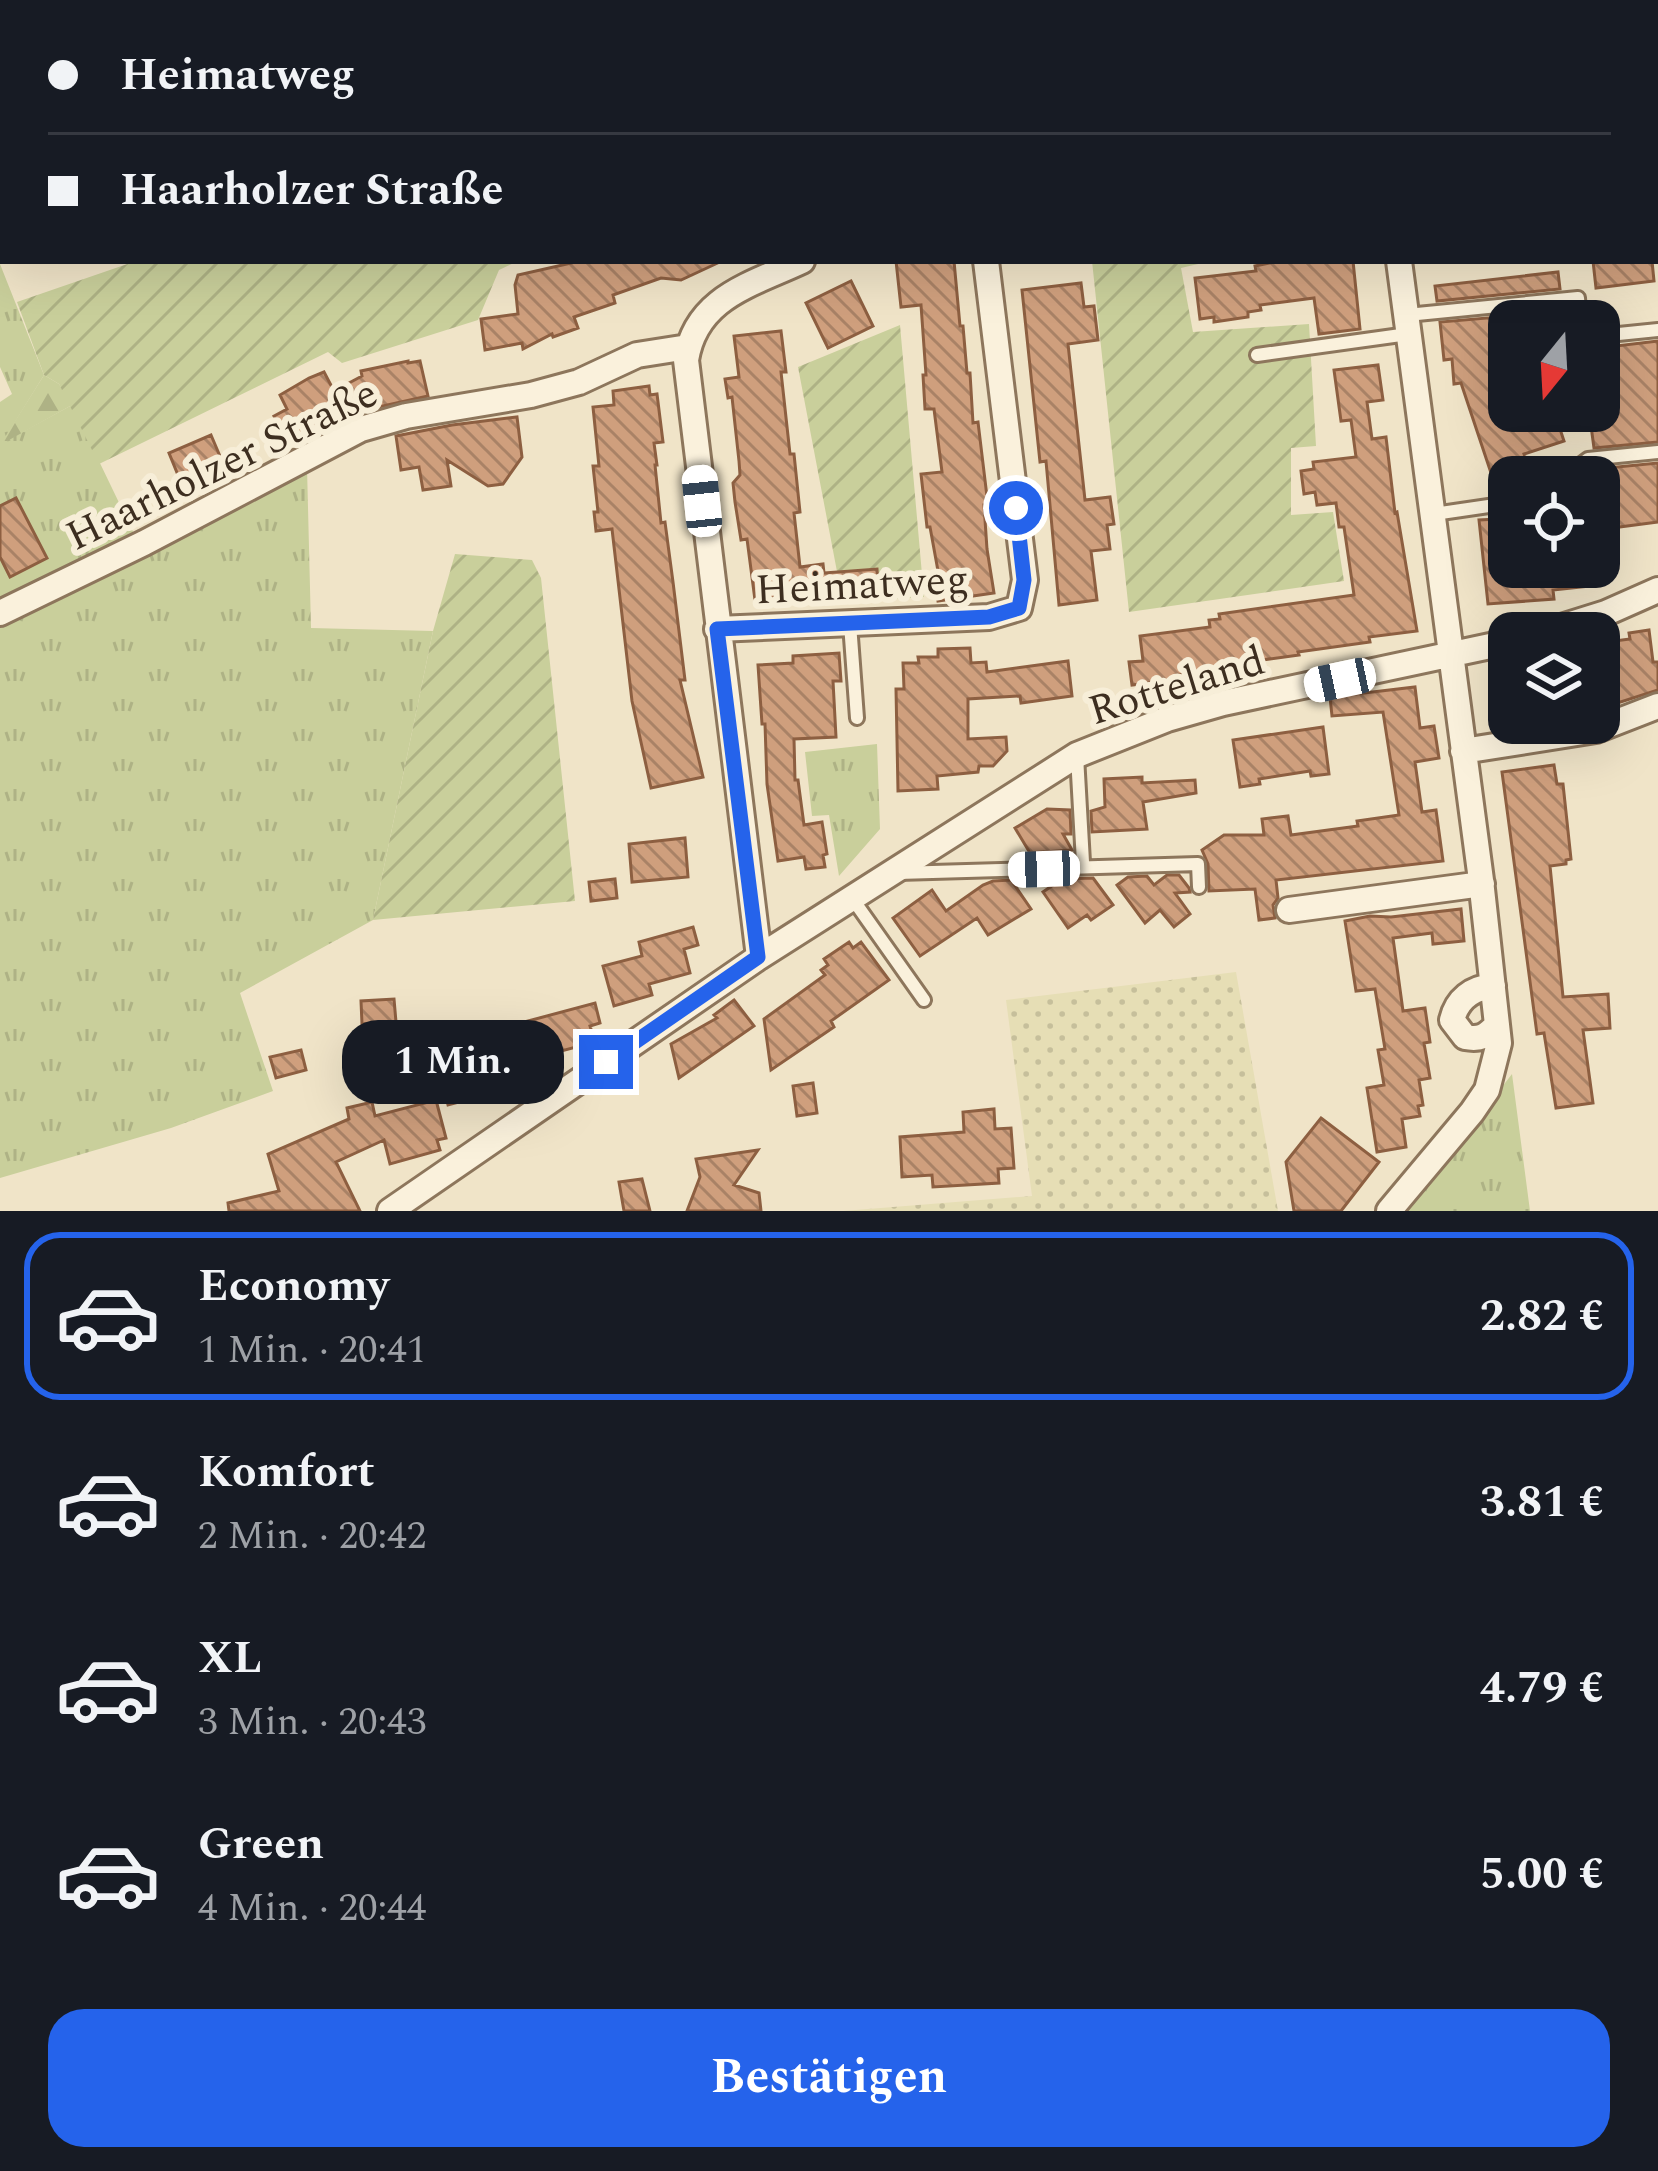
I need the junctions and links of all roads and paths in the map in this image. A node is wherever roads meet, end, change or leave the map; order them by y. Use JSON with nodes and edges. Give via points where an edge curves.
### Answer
{"nodes":[{"id":1,"x":796,"y":264,"type":"edge"},
{"id":2,"x":986,"y":264,"type":"edge"},
{"id":3,"x":1399,"y":264,"type":"edge"},
{"id":4,"x":1488,"y":312,"type":"edge"},
{"id":5,"x":1407,"y":325,"type":"junction"},
{"id":6,"x":1658,"y":329,"type":"edge"},
{"id":7,"x":1620,"y":334,"type":"edge"},
{"id":8,"x":688,"y":347,"type":"junction"},
{"id":9,"x":1257,"y":355,"type":"dead end"},
{"id":10,"x":1658,"y":452,"type":"edge"},
{"id":11,"x":1618,"y":456,"type":"edge"},
{"id":12,"x":1488,"y":506,"type":"edge"},
{"id":13,"x":1432,"y":514,"type":"junction"},
{"id":14,"x":1658,"y":590,"type":"edge"},
{"id":15,"x":1608,"y":612,"type":"edge"},
{"id":16,"x":0,"y":613,"type":"edge"},
{"id":17,"x":850,"y":623,"type":"junction"},
{"id":18,"x":717,"y":629,"type":"junction"},
{"id":19,"x":1488,"y":647,"type":"edge"},
{"id":20,"x":1450,"y":656,"type":"junction"},
{"id":21,"x":1658,"y":706,"type":"edge"},
{"id":22,"x":857,"y":718,"type":"dead end"},
{"id":23,"x":1463,"y":751,"type":"junction"},
{"id":24,"x":1077,"y":755,"type":"junction"},
{"id":25,"x":1083,"y":862,"type":"dead end"},
{"id":26,"x":888,"y":873,"type":"junction"},
{"id":27,"x":1481,"y":884,"type":"junction"},
{"id":28,"x":1199,"y":887,"type":"dead end"},
{"id":29,"x":851,"y":897,"type":"junction"},
{"id":30,"x":1288,"y":910,"type":"dead end"},
{"id":31,"x":758,"y":957,"type":"junction"},
{"id":32,"x":1493,"y":986,"type":"junction"},
{"id":33,"x":924,"y":1000,"type":"dead end"},
{"id":34,"x":1497,"y":1025,"type":"junction"},
{"id":35,"x":390,"y":1211,"type":"edge"},
{"id":36,"x":1389,"y":1211,"type":"edge"}],
"edges":[{"from":1,"to":8,"type":"street","via":[[716,303]]},
{"from":2,"to":17,"type":"street","name":"Heimatweg","via":[[1024,580],[1019,608],[989,617]]},
{"from":3,"to":5,"type":"street"},
{"from":4,"to":5,"type":"lane"},
{"from":5,"to":9,"type":"lane"},
{"from":5,"to":13,"type":"street"},
{"from":6,"to":7,"type":"lane"},
{"from":8,"to":16,"type":"street","name":"Haarholzer Straße","via":[[637,355],[580,382],[361,430]]},
{"from":8,"to":18,"type":"street"},
{"from":10,"to":11,"type":"lane"},
{"from":12,"to":13,"type":"lane"},
{"from":13,"to":20,"type":"street"},
{"from":14,"to":15,"type":"street"},
{"from":17,"to":18,"type":"street","name":"Heimatweg"},
{"from":17,"to":22,"type":"lane"},
{"from":18,"to":31,"type":"street"},
{"from":19,"to":20,"type":"street","name":"Rotteland"},
{"from":20,"to":23,"type":"street"},
{"from":20,"to":24,"type":"street","name":"Rotteland","via":[[1223,703]]},
{"from":21,"to":23,"type":"street","via":[[1596,730]]},
{"from":23,"to":27,"type":"street"},
{"from":24,"to":25,"type":"lane","name":"Rotteland"},
{"from":24,"to":26,"type":"street","name":"Rotteland"},
{"from":26,"to":28,"type":"lane","via":[[1198,864]]},
{"from":26,"to":29,"type":"street","name":"Rotteland"},
{"from":27,"to":30,"type":"street"},
{"from":27,"to":32,"type":"street"},
{"from":29,"to":31,"type":"street","name":"Rotteland"},
{"from":29,"to":33,"type":"lane"},
{"from":31,"to":35,"type":"street"},
{"from":32,"to":34,"type":"street"},
{"from":32,"to":34,"type":"street","via":[[1459,1001],[1452,1020],[1475,1039]]},
{"from":34,"to":36,"type":"street","via":[[1486,1090]]}]}
